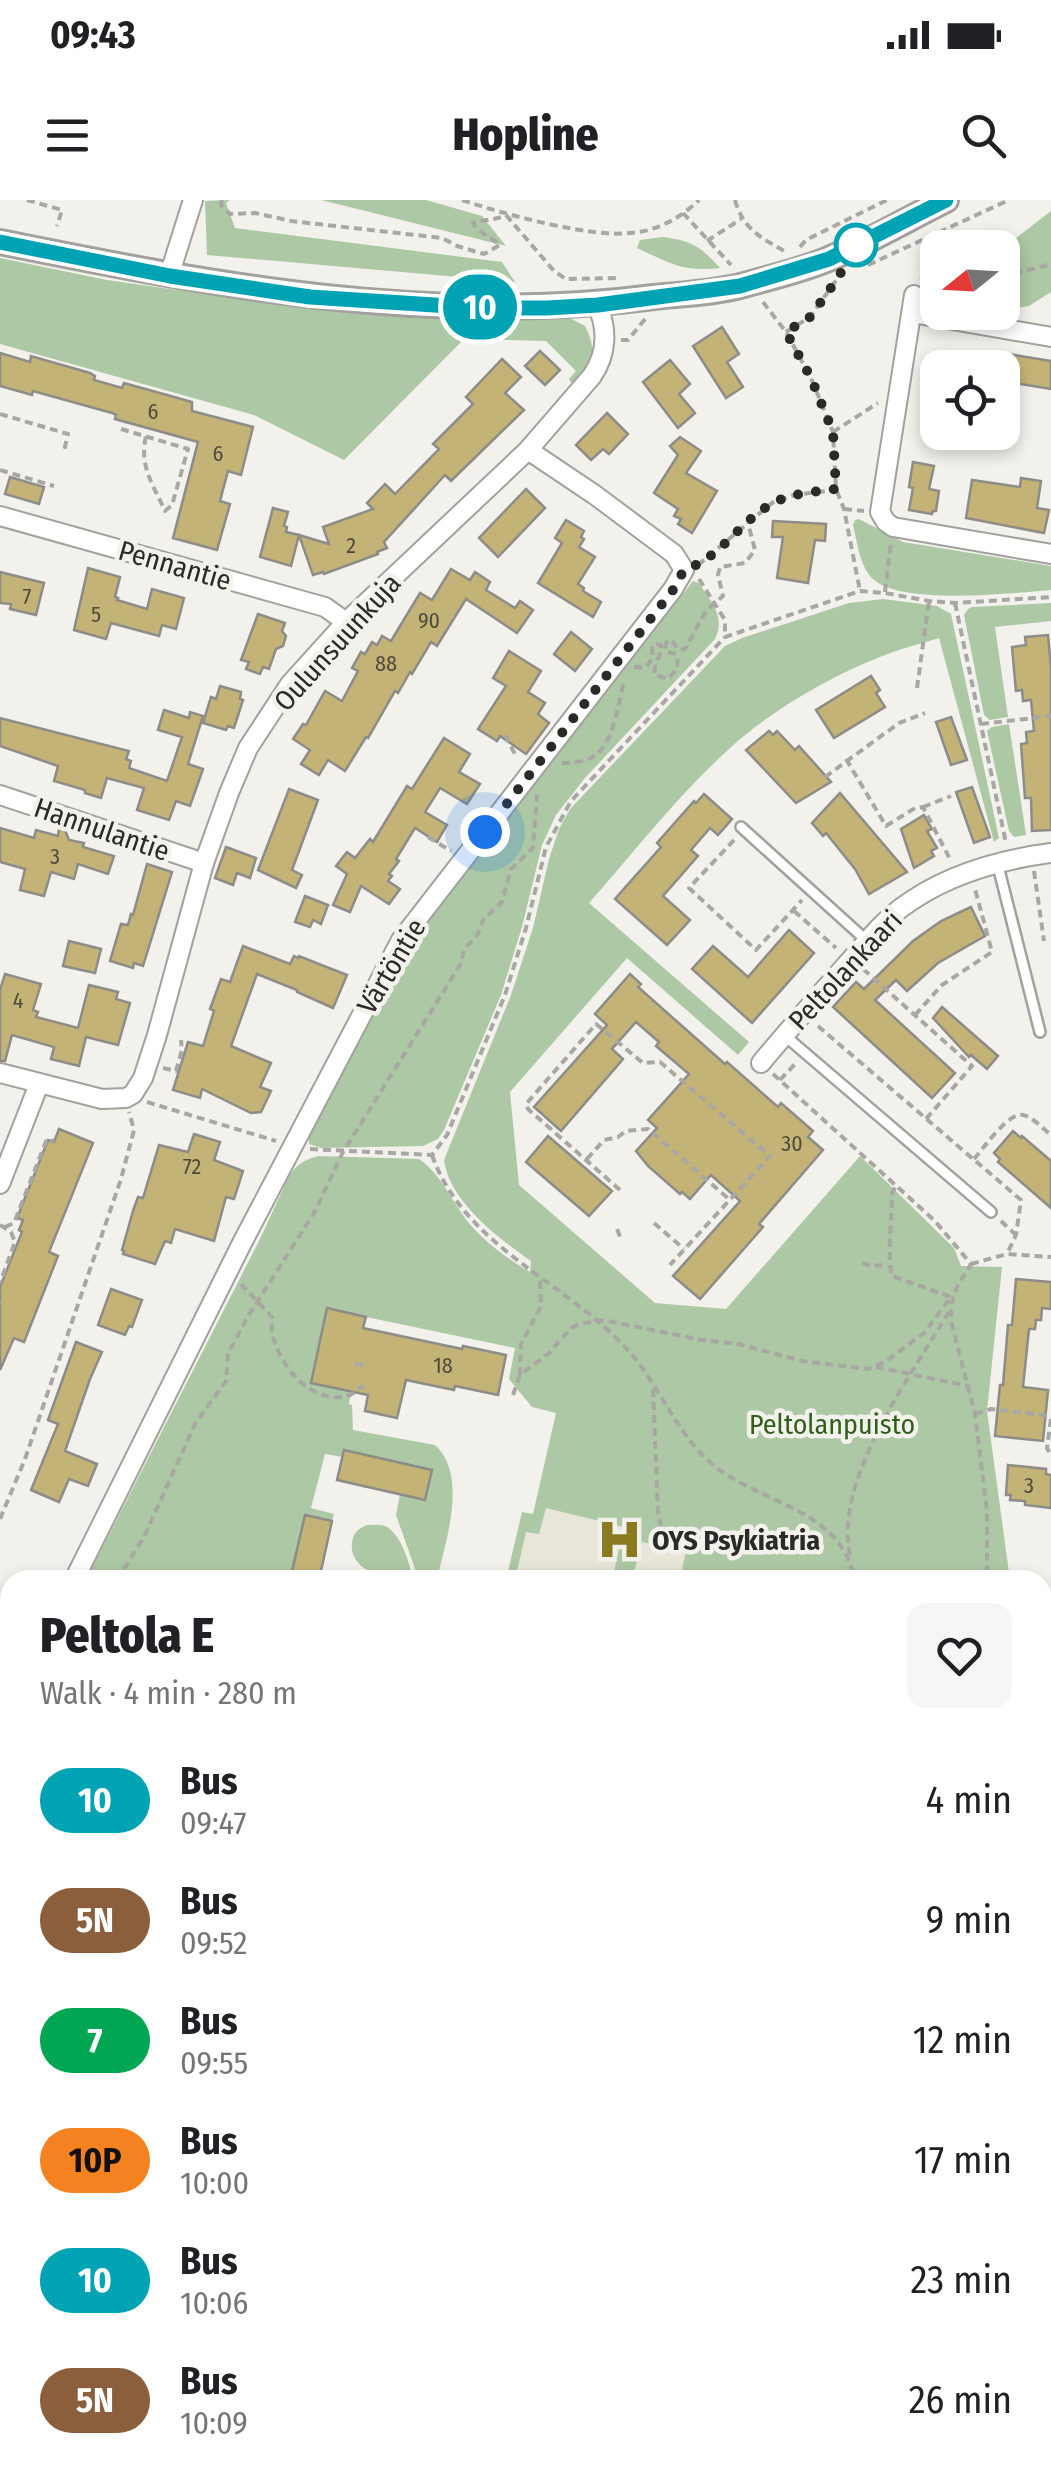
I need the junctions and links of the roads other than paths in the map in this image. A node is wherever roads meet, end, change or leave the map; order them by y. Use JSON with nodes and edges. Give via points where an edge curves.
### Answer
{"nodes":[{"id":1,"x":193,"y":200,"type":"edge"},
{"id":2,"x":946,"y":200,"type":"edge"},
{"id":3,"x":0,"y":242,"type":"edge"},
{"id":4,"x":170,"y":276,"type":"junction"},
{"id":5,"x":598,"y":305,"type":"junction"},
{"id":6,"x":1051,"y":337,"type":"edge"},
{"id":7,"x":528,"y":450,"type":"junction"},
{"id":8,"x":0,"y":516,"type":"edge"},
{"id":9,"x":1051,"y":554,"type":"edge"},
{"id":10,"x":346,"y":622,"type":"junction"},
{"id":11,"x":0,"y":795,"type":"edge"},
{"id":12,"x":743,"y":828,"type":"road end"},
{"id":13,"x":1051,"y":853,"type":"edge"},
{"id":14,"x":204,"y":863,"type":"junction"},
{"id":15,"x":1002,"y":865,"type":"junction"},
{"id":16,"x":867,"y":950,"type":"junction"},
{"id":17,"x":1040,"y":1032,"type":"dead end"},
{"id":18,"x":784,"y":1034,"type":"junction"},
{"id":19,"x":761,"y":1063,"type":"road end"},
{"id":20,"x":0,"y":1073,"type":"edge"},
{"id":21,"x":39,"y":1084,"type":"junction"},
{"id":22,"x":0,"y":1184,"type":"edge"},
{"id":23,"x":991,"y":1212,"type":"road end"},
{"id":24,"x":79,"y":1570,"type":"edge"}],
"edges":[{"from":1,"to":4,"type":"street"},
{"from":2,"to":5,"type":"main road","via":[[829,259],[757,281]]},
{"from":3,"to":4,"type":"main road"},
{"from":4,"to":5,"type":"main road","via":[[310,297],[481,308]]},
{"from":5,"to":7,"type":"street","name":"Oulunsuunkuja","via":[[604,320],[599,365]]},
{"from":6,"to":9,"type":"street","via":[[913,304],[880,512],[893,527]]},
{"from":7,"to":10,"type":"street","name":"Oulunsuunkuja"},
{"from":7,"to":24,"type":"street","name":"Värtöntie","via":[[674,554],[684,570],[534,781],[401,940]]},
{"from":8,"to":10,"type":"street","name":"Pennantie","via":[[325,607]]},
{"from":10,"to":14,"type":"street","name":"Oulunsuunkuja","via":[[290,684],[248,748]]},
{"from":11,"to":14,"type":"street","name":"Hannulantie"},
{"from":12,"to":16,"type":"lane"},
{"from":13,"to":15,"type":"street","name":"Peltolankaari"},
{"from":14,"to":21,"type":"street","name":"Oulunsuunkuja","via":[[143,1078],[129,1096],[102,1100]]},
{"from":15,"to":16,"type":"street","name":"Peltolankaari","via":[[927,891],[901,908]]},
{"from":15,"to":17,"type":"lane"},
{"from":16,"to":18,"type":"street","name":"Peltolankaari"},
{"from":18,"to":19,"type":"street","name":"Peltolankaari"},
{"from":18,"to":23,"type":"lane"},
{"from":20,"to":21,"type":"street"},
{"from":21,"to":22,"type":"street"}]}
